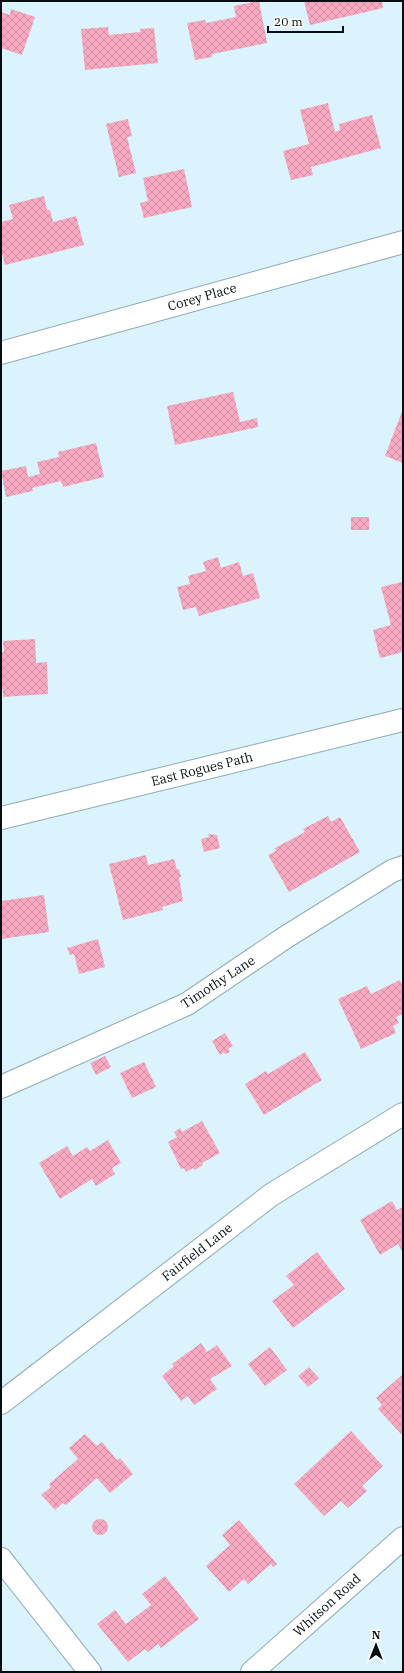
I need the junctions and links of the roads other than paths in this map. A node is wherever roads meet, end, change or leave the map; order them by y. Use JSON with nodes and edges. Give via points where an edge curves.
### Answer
{"nodes":[{"id":1,"x":403,"y":242,"type":"edge"},
{"id":2,"x":1,"y":353,"type":"edge"},
{"id":3,"x":403,"y":720,"type":"edge"},
{"id":4,"x":1,"y":818,"type":"edge"},
{"id":5,"x":403,"y":867,"type":"edge"},
{"id":6,"x":1,"y":1087,"type":"edge"},
{"id":7,"x":403,"y":1114,"type":"edge"},
{"id":8,"x":1,"y":1402,"type":"edge"},
{"id":9,"x":403,"y":1538,"type":"edge"},
{"id":10,"x":1,"y":1559,"type":"edge"},
{"id":11,"x":90,"y":1672,"type":"edge"},
{"id":12,"x":252,"y":1672,"type":"edge"}],
"edges":[{"from":1,"to":2,"type":"street","name":"Corey Place"},
{"from":3,"to":4,"type":"street","name":"East Rogues Path"},
{"from":5,"to":6,"type":"street","name":"Timothy Lane","via":[[392,871],[292,933],[187,1004]]},
{"from":7,"to":8,"type":"street","name":"Fairfield Lane","via":[[271,1195]]},
{"from":9,"to":12,"type":"street","name":"Whitson Road"},
{"from":10,"to":11,"type":"street"}]}
